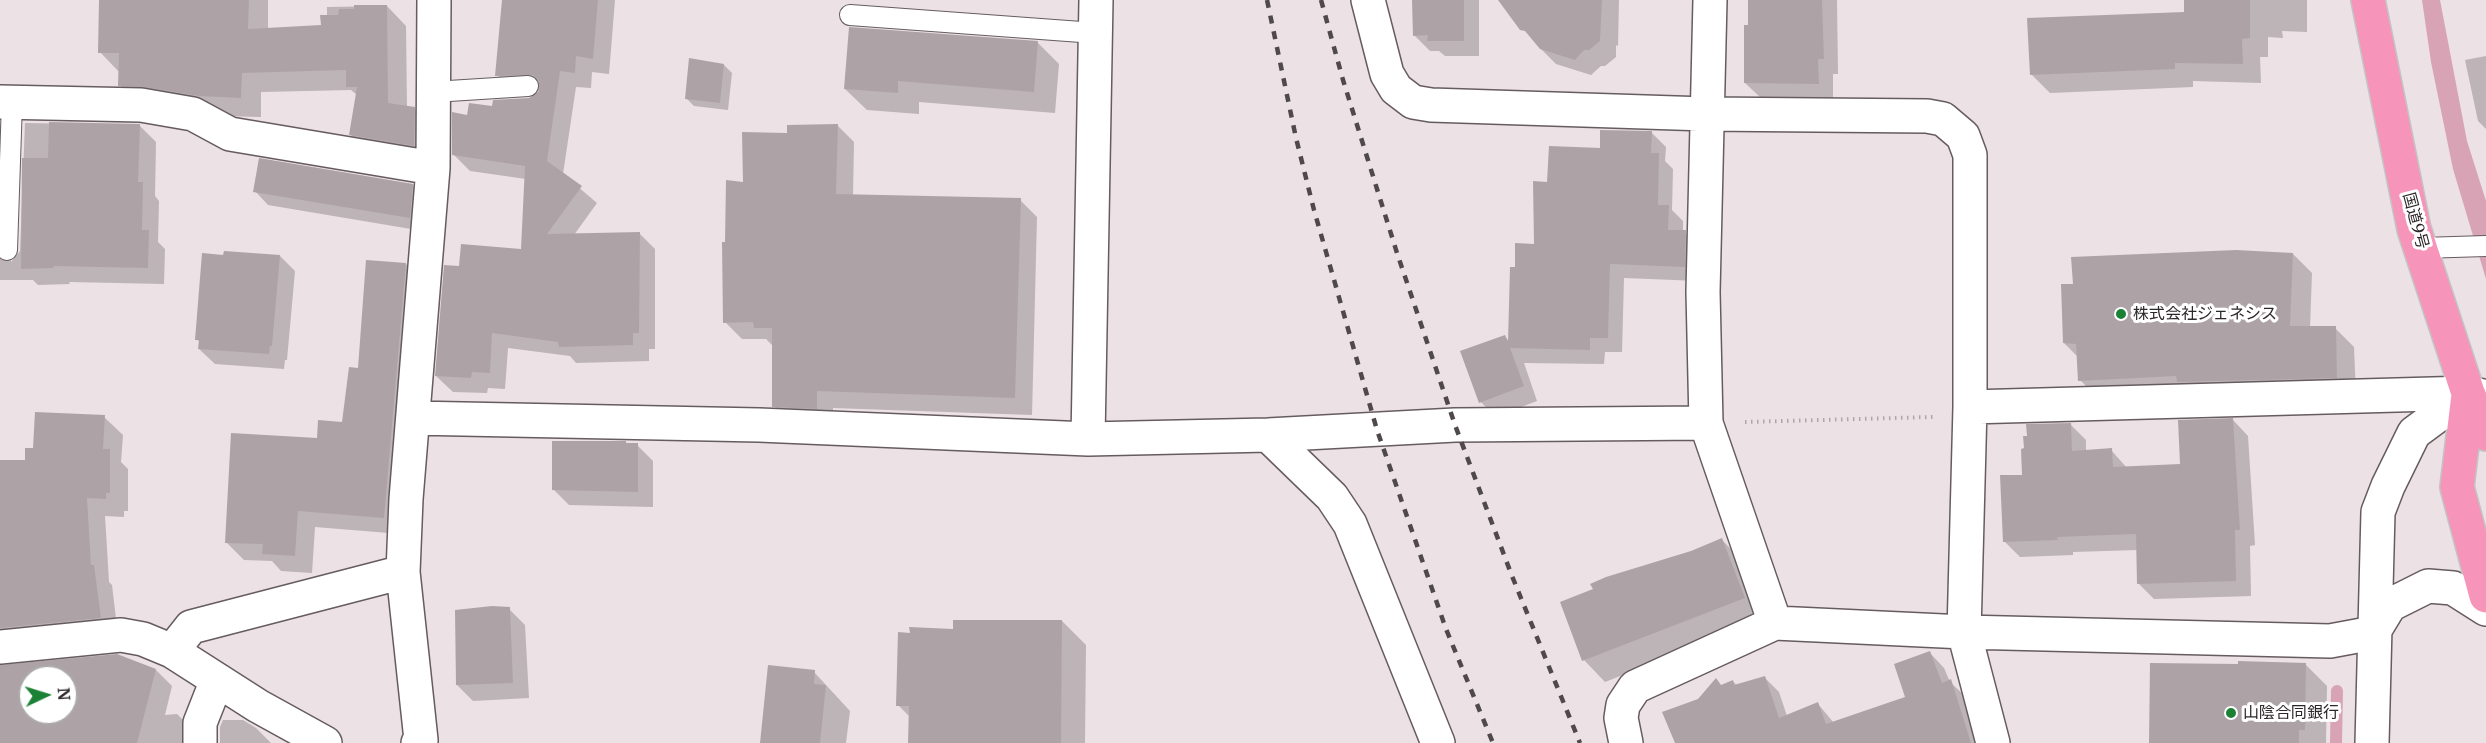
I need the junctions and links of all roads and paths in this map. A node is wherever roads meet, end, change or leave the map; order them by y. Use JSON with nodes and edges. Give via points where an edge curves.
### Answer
{"nodes":[{"id":1,"x":434,"y":0,"type":"edge"},
{"id":2,"x":1096,"y":0,"type":"edge"},
{"id":3,"x":1368,"y":0,"type":"edge"},
{"id":4,"x":1710,"y":0,"type":"edge"},
{"id":5,"x":2368,"y":0,"type":"edge"},
{"id":6,"x":850,"y":15,"type":"dead end"},
{"id":7,"x":1095,"y":33,"type":"junction"},
{"id":8,"x":528,"y":86,"type":"dead end"},
{"id":9,"x":433,"y":92,"type":"junction"},
{"id":10,"x":6,"y":102,"type":"edge"},
{"id":11,"x":1706,"y":114,"type":"junction"},
{"id":12,"x":433,"y":168,"type":"junction"},
{"id":13,"x":2478,"y":246,"type":"edge"},
{"id":14,"x":2421,"y":248,"type":"junction"},
{"id":15,"x":7,"y":250,"type":"dead end"},
{"id":16,"x":2480,"y":402,"type":"edge"},
{"id":17,"x":1969,"y":412,"type":"junction"},
{"id":18,"x":413,"y":418,"type":"junction"},
{"id":19,"x":1706,"y":423,"type":"junction"},
{"id":20,"x":2486,"y":434,"type":"edge"},
{"id":21,"x":1268,"y":435,"type":"junction"},
{"id":22,"x":1088,"y":439,"type":"junction"},
{"id":23,"x":403,"y":572,"type":"junction"},
{"id":24,"x":2486,"y":596,"type":"edge"},
{"id":25,"x":2486,"y":609,"type":"edge"},
{"id":26,"x":1775,"y":623,"type":"junction"},
{"id":27,"x":1964,"y":632,"type":"junction"},
{"id":28,"x":2373,"y":633,"type":"junction"},
{"id":29,"x":0,"y":646,"type":"edge"},
{"id":30,"x":172,"y":651,"type":"junction"},
{"id":31,"x":217,"y":680,"type":"junction"},
{"id":32,"x":200,"y":743,"type":"edge"},
{"id":33,"x":325,"y":743,"type":"edge"},
{"id":34,"x":418,"y":743,"type":"edge"},
{"id":35,"x":1438,"y":743,"type":"edge"},
{"id":36,"x":1626,"y":743,"type":"edge"},
{"id":37,"x":1993,"y":743,"type":"edge"},
{"id":38,"x":2372,"y":743,"type":"edge"}],
"edges":[{"from":1,"to":9,"type":"street"},
{"from":2,"to":7,"type":"street"},
{"from":3,"to":11,"type":"street","via":[[1387,74],[1413,102]]},
{"from":4,"to":11,"type":"street"},
{"from":5,"to":14,"type":"highway","name":"国道9号"},
{"from":6,"to":7,"type":"lane"},
{"from":7,"to":22,"type":"street"},
{"from":8,"to":9,"type":"lane"},
{"from":9,"to":12,"type":"street"},
{"from":10,"to":12,"type":"street","via":[[141,105],[193,114],[230,134]]},
{"from":10,"to":15,"type":"lane"},
{"from":11,"to":17,"type":"street","via":[[1927,116],[1943,119],[1964,136],[1970,155]]},
{"from":11,"to":19,"type":"street"},
{"from":12,"to":18,"type":"street"},
{"from":13,"to":14,"type":"lane"},
{"from":14,"to":16,"type":"highway","name":"国道9号"},
{"from":16,"to":17,"type":"street"},
{"from":16,"to":20,"type":"highway","name":"国道9号"},
{"from":16,"to":24,"type":"highway","via":[[2457,487]]},
{"from":16,"to":28,"type":"street","via":[[2414,433],[2388,486],[2378,512]]},
{"from":17,"to":19,"type":"path"},
{"from":17,"to":27,"type":"street"},
{"from":18,"to":22,"type":"street","via":[[759,425]]},
{"from":18,"to":23,"type":"street"},
{"from":19,"to":21,"type":"street","via":[[1455,425]]},
{"from":19,"to":26,"type":"street"},
{"from":21,"to":22,"type":"street"},
{"from":21,"to":35,"type":"street","via":[[1332,497],[1350,524]]},
{"from":23,"to":30,"type":"street","via":[[191,627]]},
{"from":23,"to":34,"type":"street","via":[[421,740]]},
{"from":25,"to":28,"type":"street","via":[[2453,588],[2428,586],[2390,605]]},
{"from":26,"to":27,"type":"street"},
{"from":26,"to":36,"type":"street","via":[[1635,687],[1623,705],[1621,718]]},
{"from":27,"to":28,"type":"street","via":[[2330,641]]},
{"from":27,"to":37,"type":"street"},
{"from":28,"to":38,"type":"street"},
{"from":29,"to":30,"type":"street","via":[[121,635]]},
{"from":30,"to":31,"type":"street"},
{"from":31,"to":32,"type":"street","via":[[200,723]]},
{"from":31,"to":33,"type":"street"}]}
